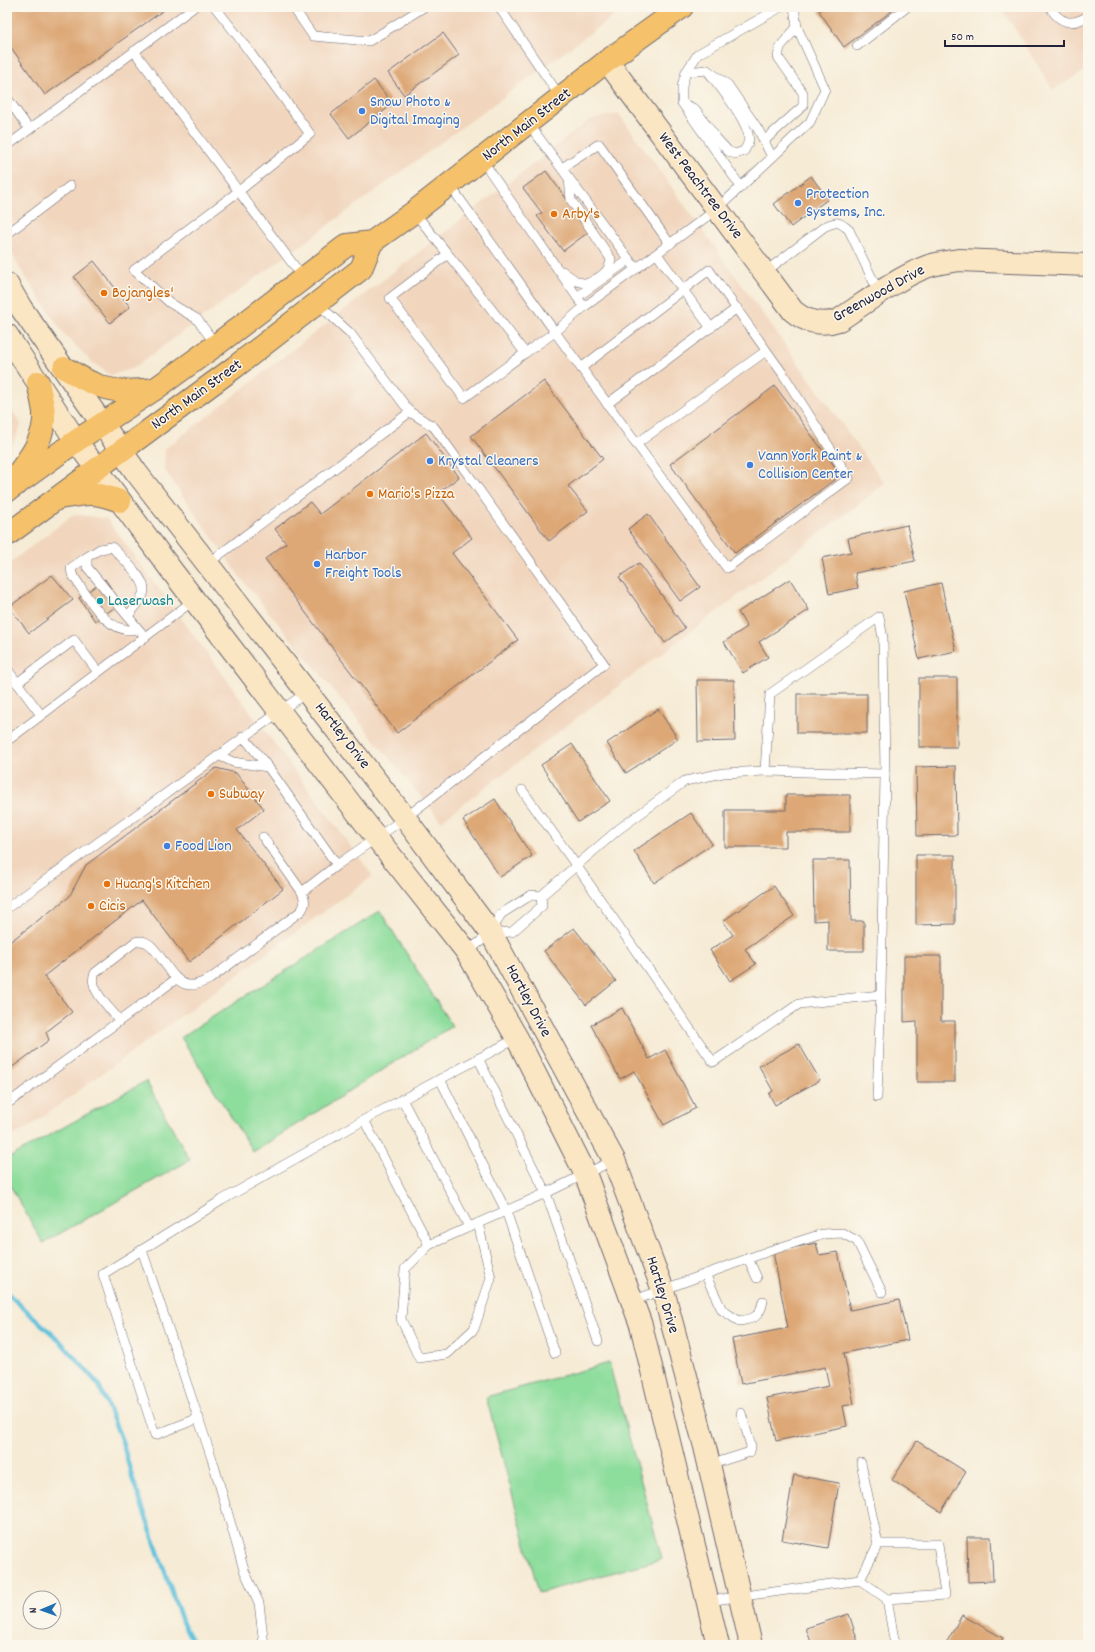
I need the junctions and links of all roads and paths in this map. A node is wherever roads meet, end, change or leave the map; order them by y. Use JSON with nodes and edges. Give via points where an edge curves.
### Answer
{"nodes":[{"id":1,"x":194,"y":7,"type":"edge"},
{"id":2,"x":215,"y":7,"type":"edge"},
{"id":3,"x":293,"y":7,"type":"edge"},
{"id":4,"x":424,"y":7,"type":"edge"},
{"id":5,"x":499,"y":7,"type":"edge"},
{"id":6,"x":682,"y":7,"type":"edge"},
{"id":7,"x":781,"y":7,"type":"edge"},
{"id":8,"x":794,"y":7,"type":"edge"},
{"id":9,"x":907,"y":7,"type":"edge"},
{"id":10,"x":1050,"y":7,"type":"edge"},
{"id":11,"x":1088,"y":16,"type":"edge"},
{"id":12,"x":797,"y":27,"type":"junction"},
{"id":13,"x":856,"y":46,"type":"dead end"},
{"id":14,"x":134,"y":52,"type":"junction"},
{"id":15,"x":607,"y":61,"type":"junction"},
{"id":16,"x":707,"y":70,"type":"junction"},
{"id":17,"x":686,"y":72,"type":"junction"},
{"id":18,"x":7,"y":98,"type":"edge"},
{"id":19,"x":561,"y":98,"type":"junction"},
{"id":20,"x":682,"y":103,"type":"junction"},
{"id":21,"x":528,"y":123,"type":"junction"},
{"id":22,"x":29,"y":129,"type":"junction"},
{"id":23,"x":764,"y":141,"type":"junction"},
{"id":24,"x":7,"y":146,"type":"edge"},
{"id":25,"x":772,"y":157,"type":"junction"},
{"id":26,"x":482,"y":160,"type":"junction"},
{"id":27,"x":562,"y":168,"type":"junction"},
{"id":28,"x":568,"y":178,"type":"junction"},
{"id":29,"x":449,"y":184,"type":"junction"},
{"id":30,"x":70,"y":186,"type":"dead end"},
{"id":31,"x":740,"y":187,"type":"junction"},
{"id":32,"x":239,"y":191,"type":"junction"},
{"id":33,"x":717,"y":209,"type":"junction"},
{"id":34,"x":414,"y":212,"type":"junction"},
{"id":35,"x":7,"y":234,"type":"edge"},
{"id":36,"x":372,"y":242,"type":"junction"},
{"id":37,"x":670,"y":244,"type":"junction"},
{"id":38,"x":448,"y":254,"type":"junction"},
{"id":39,"x":657,"y":254,"type":"junction"},
{"id":40,"x":629,"y":260,"type":"junction"},
{"id":41,"x":1088,"y":265,"type":"edge"},
{"id":42,"x":556,"y":266,"type":"junction"},
{"id":43,"x":636,"y":269,"type":"junction"},
{"id":44,"x":765,"y":272,"type":"junction"},
{"id":45,"x":309,"y":274,"type":"junction"},
{"id":46,"x":7,"y":284,"type":"edge"},
{"id":47,"x":683,"y":290,"type":"junction"},
{"id":48,"x":880,"y":294,"type":"junction"},
{"id":49,"x":577,"y":297,"type":"junction"},
{"id":50,"x":317,"y":303,"type":"junction"},
{"id":51,"x":584,"y":307,"type":"junction"},
{"id":52,"x":737,"y":308,"type":"junction"},
{"id":53,"x":793,"y":311,"type":"joint"},
{"id":54,"x":711,"y":328,"type":"junction"},
{"id":55,"x":555,"y":332,"type":"junction"},
{"id":56,"x":7,"y":335,"type":"edge"},
{"id":57,"x":216,"y":345,"type":"junction"},
{"id":58,"x":766,"y":350,"type":"junction"},
{"id":59,"x":525,"y":353,"type":"junction"},
{"id":60,"x":64,"y":368,"type":"junction"},
{"id":61,"x":581,"y":368,"type":"junction"},
{"id":62,"x":38,"y":382,"type":"junction"},
{"id":63,"x":155,"y":389,"type":"junction"},
{"id":64,"x":607,"y":404,"type":"junction"},
{"id":65,"x":410,"y":412,"type":"junction"},
{"id":66,"x":103,"y":425,"type":"junction"},
{"id":67,"x":76,"y":441,"type":"junction"},
{"id":68,"x":636,"y":444,"type":"junction"},
{"id":69,"x":121,"y":451,"type":"junction"},
{"id":70,"x":96,"y":469,"type":"junction"},
{"id":71,"x":7,"y":490,"type":"edge"},
{"id":72,"x":57,"y":498,"type":"junction"},
{"id":73,"x":120,"y":501,"type":"junction"},
{"id":74,"x":7,"y":535,"type":"edge"},
{"id":75,"x":87,"y":557,"type":"junction"},
{"id":76,"x":207,"y":564,"type":"junction"},
{"id":77,"x":194,"y":600,"type":"junction"},
{"id":78,"x":128,"y":616,"type":"junction"},
{"id":79,"x":138,"y":629,"type":"junction"},
{"id":80,"x":145,"y":637,"type":"junction"},
{"id":81,"x":7,"y":670,"type":"edge"},
{"id":82,"x":98,"y":672,"type":"junction"},
{"id":83,"x":17,"y":683,"type":"junction"},
{"id":84,"x":308,"y":691,"type":"junction"},
{"id":85,"x":279,"y":711,"type":"junction"},
{"id":86,"x":41,"y":715,"type":"junction"},
{"id":87,"x":243,"y":736,"type":"junction"},
{"id":88,"x":7,"y":741,"type":"edge"},
{"id":89,"x":218,"y":755,"type":"junction"},
{"id":90,"x":268,"y":767,"type":"junction"},
{"id":91,"x":765,"y":771,"type":"junction"},
{"id":92,"x":885,"y":774,"type":"junction"},
{"id":93,"x":522,"y":790,"type":"dead end"},
{"id":94,"x":405,"y":818,"type":"junction"},
{"id":95,"x":263,"y":837,"type":"dead end"},
{"id":96,"x":376,"y":837,"type":"junction"},
{"id":97,"x":337,"y":865,"type":"junction"},
{"id":98,"x":576,"y":865,"type":"junction"},
{"id":99,"x":302,"y":892,"type":"junction"},
{"id":100,"x":541,"y":896,"type":"junction"},
{"id":101,"x":7,"y":908,"type":"edge"},
{"id":102,"x":491,"y":933,"type":"junction"},
{"id":103,"x":467,"y":952,"type":"junction"},
{"id":104,"x":176,"y":979,"type":"junction"},
{"id":105,"x":880,"y":995,"type":"junction"},
{"id":106,"x":119,"y":1020,"type":"junction"},
{"id":107,"x":517,"y":1038,"type":"junction"},
{"id":108,"x":478,"y":1058,"type":"junction"},
{"id":109,"x":440,"y":1079,"type":"junction"},
{"id":110,"x":877,"y":1097,"type":"dead end"},
{"id":111,"x":402,"y":1099,"type":"junction"},
{"id":112,"x":7,"y":1104,"type":"edge"},
{"id":113,"x":364,"y":1120,"type":"junction"},
{"id":114,"x":614,"y":1160,"type":"junction"},
{"id":115,"x":585,"y":1173,"type":"junction"},
{"id":116,"x":546,"y":1193,"type":"junction"},
{"id":117,"x":506,"y":1211,"type":"junction"},
{"id":118,"x":474,"y":1225,"type":"junction"},
{"id":119,"x":429,"y":1245,"type":"junction"},
{"id":120,"x":142,"y":1250,"type":"junction"},
{"id":121,"x":748,"y":1258,"type":"junction"},
{"id":122,"x":704,"y":1274,"type":"junction"},
{"id":123,"x":757,"y":1278,"type":"dead end"},
{"id":124,"x":663,"y":1290,"type":"junction"},
{"id":125,"x":882,"y":1292,"type":"dead end"},
{"id":126,"x":632,"y":1301,"type":"junction"},
{"id":127,"x":763,"y":1301,"type":"dead end"},
{"id":128,"x":598,"y":1341,"type":"dead end"},
{"id":129,"x":555,"y":1353,"type":"dead end"},
{"id":130,"x":741,"y":1413,"type":"dead end"},
{"id":131,"x":199,"y":1418,"type":"junction"},
{"id":132,"x":861,"y":1463,"type":"dead end"},
{"id":133,"x":709,"y":1466,"type":"junction"},
{"id":134,"x":878,"y":1544,"type":"junction"},
{"id":135,"x":860,"y":1580,"type":"junction"},
{"id":136,"x":740,"y":1596,"type":"junction"},
{"id":137,"x":887,"y":1600,"type":"junction"},
{"id":138,"x":708,"y":1601,"type":"junction"},
{"id":139,"x":264,"y":1645,"type":"edge"},
{"id":140,"x":718,"y":1645,"type":"edge"},
{"id":141,"x":751,"y":1645,"type":"edge"},
{"id":142,"x":895,"y":1645,"type":"edge"}],
"edges":[{"from":1,"to":14,"type":"lane"},
{"from":2,"to":32,"type":"lane","via":[[310,134]]},
{"from":3,"to":4,"type":"lane","via":[[313,36],[369,41]]},
{"from":5,"to":19,"type":"lane"},
{"from":6,"to":15,"type":"main road","name":"North Main Street"},
{"from":7,"to":17,"type":"lane","via":[[698,54]]},
{"from":8,"to":12,"type":"lane"},
{"from":9,"to":13,"type":"lane"},
{"from":10,"to":11,"type":"lane","via":[[1053,13],[1066,22],[1079,22]]},
{"from":12,"to":23,"type":"lane","via":[[780,47],[778,57],[803,93],[803,106]]},
{"from":12,"to":25,"type":"lane","via":[[825,89],[810,122]]},
{"from":14,"to":22,"type":"lane"},
{"from":14,"to":32,"type":"lane"},
{"from":15,"to":19,"type":"main road","name":"North Main Street"},
{"from":15,"to":33,"type":"street","name":"West Peachtree Drive"},
{"from":16,"to":17,"type":"lane"},
{"from":16,"to":20,"type":"lane","via":[[735,107],[747,128],[749,142],[744,151],[735,154],[728,151],[716,140],[695,109]]},
{"from":16,"to":23,"type":"lane","via":[[728,85]]},
{"from":17,"to":20,"type":"lane","via":[[682,86]]},
{"from":18,"to":22,"type":"lane"},
{"from":19,"to":21,"type":"main road","name":"North Main Street"},
{"from":20,"to":31,"type":"lane"},
{"from":21,"to":26,"type":"main road","name":"North Main Street"},
{"from":21,"to":27,"type":"lane"},
{"from":22,"to":24,"type":"lane"},
{"from":23,"to":25,"type":"lane"},
{"from":25,"to":31,"type":"lane"},
{"from":26,"to":29,"type":"main road","name":"North Main Street"},
{"from":26,"to":42,"type":"lane"},
{"from":27,"to":28,"type":"lane"},
{"from":27,"to":37,"type":"lane","via":[[599,144]]},
{"from":28,"to":40,"type":"lane"},
{"from":28,"to":42,"type":"lane","via":[[571,200],[611,259],[606,272],[587,284],[576,281]]},
{"from":29,"to":34,"type":"main road","name":"North Main Street"},
{"from":29,"to":55,"type":"lane"},
{"from":30,"to":35,"type":"lane"},
{"from":31,"to":33,"type":"lane"},
{"from":32,"to":45,"type":"lane"},
{"from":32,"to":57,"type":"lane","via":[[134,270],[171,304],[197,319]]},
{"from":33,"to":37,"type":"lane"},
{"from":33,"to":44,"type":"street","name":"West Peachtree Drive"},
{"from":34,"to":36,"type":"main road","name":"North Main Street"},
{"from":34,"to":38,"type":"lane"},
{"from":36,"to":45,"type":"main road","name":"North Main Street","via":[[347,245]]},
{"from":36,"to":50,"type":"main road","name":"North Main Street","via":[[361,268]]},
{"from":37,"to":39,"type":"lane"},
{"from":38,"to":59,"type":"lane"},
{"from":38,"to":59,"type":"lane","via":[[390,298],[464,398]]},
{"from":39,"to":43,"type":"lane"},
{"from":39,"to":47,"type":"lane"},
{"from":40,"to":43,"type":"lane"},
{"from":40,"to":49,"type":"lane"},
{"from":41,"to":48,"type":"street","name":"Greenwood Drive","via":[[959,260],[926,267],[908,275]]},
{"from":42,"to":49,"type":"lane"},
{"from":43,"to":51,"type":"lane"},
{"from":44,"to":48,"type":"lane","via":[[824,227],[833,222],[841,223],[849,230]]},
{"from":44,"to":53,"type":"street","name":"West Peachtree Drive"},
{"from":45,"to":50,"type":"main road"},
{"from":45,"to":57,"type":"main road","name":"North Main Street"},
{"from":46,"to":60,"type":"street","name":"Hartley Drive"},
{"from":47,"to":52,"type":"lane","via":[[709,270]]},
{"from":47,"to":54,"type":"lane"},
{"from":47,"to":61,"type":"lane"},
{"from":48,"to":53,"type":"street","name":"Greenwood Drive","via":[[831,323],[814,323]]},
{"from":49,"to":51,"type":"lane"},
{"from":50,"to":65,"type":"lane","via":[[350,333]]},
{"from":50,"to":69,"type":"main road","name":"North Main Street"},
{"from":51,"to":55,"type":"lane"},
{"from":52,"to":54,"type":"lane"},
{"from":52,"to":58,"type":"lane"},
{"from":54,"to":64,"type":"lane"},
{"from":55,"to":59,"type":"lane"},
{"from":55,"to":61,"type":"lane"},
{"from":56,"to":62,"type":"street","name":"Hartley Drive"},
{"from":57,"to":63,"type":"main road","name":"North Main Street"},
{"from":58,"to":68,"type":"lane"},
{"from":58,"to":68,"type":"lane","via":[[849,478],[727,568]]},
{"from":60,"to":63,"type":"main road","via":[[98,386],[127,391]]},
{"from":60,"to":66,"type":"street","name":"Hartley Drive"},
{"from":61,"to":64,"type":"lane"},
{"from":62,"to":67,"type":"street","name":"Hartley Drive"},
{"from":62,"to":71,"type":"main road","via":[[44,415],[40,440]]},
{"from":63,"to":66,"type":"main road","name":"North Main Street"},
{"from":64,"to":68,"type":"lane"},
{"from":65,"to":76,"type":"lane"},
{"from":65,"to":94,"type":"lane","via":[[434,427],[604,664]]},
{"from":66,"to":67,"type":"main road","name":"North Main Street"},
{"from":66,"to":69,"type":"street","name":"Hartley Drive"},
{"from":67,"to":70,"type":"street","name":"Hartley Drive"},
{"from":67,"to":71,"type":"main road","name":"North Main Street"},
{"from":69,"to":70,"type":"main road","name":"North Main Street"},
{"from":69,"to":76,"type":"street","name":"Hartley Drive"},
{"from":70,"to":72,"type":"main road","name":"North Main Street"},
{"from":70,"to":73,"type":"street","name":"Hartley Drive"},
{"from":72,"to":73,"type":"main road","via":[[87,493],[100,494]]},
{"from":72,"to":74,"type":"main road","name":"North Main Street"},
{"from":73,"to":77,"type":"street","name":"Hartley Drive"},
{"from":75,"to":78,"type":"lane","via":[[87,567]]},
{"from":75,"to":78,"type":"lane","via":[[100,549],[112,547],[141,579],[144,589],[139,602]]},
{"from":75,"to":79,"type":"lane","via":[[71,568],[72,574],[98,611],[111,624],[131,631]]},
{"from":76,"to":84,"type":"street","name":"Hartley Drive"},
{"from":77,"to":80,"type":"lane"},
{"from":77,"to":85,"type":"street","name":"Hartley Drive"},
{"from":78,"to":79,"type":"lane"},
{"from":79,"to":80,"type":"lane"},
{"from":80,"to":82,"type":"lane"},
{"from":81,"to":83,"type":"lane"},
{"from":82,"to":83,"type":"lane","via":[[74,640]]},
{"from":82,"to":86,"type":"lane"},
{"from":83,"to":86,"type":"lane"},
{"from":84,"to":85,"type":"lane"},
{"from":84,"to":94,"type":"street","name":"Hartley Drive"},
{"from":85,"to":87,"type":"lane"},
{"from":85,"to":96,"type":"street","name":"Hartley Drive"},
{"from":86,"to":88,"type":"lane"},
{"from":87,"to":89,"type":"lane"},
{"from":87,"to":90,"type":"lane"},
{"from":89,"to":90,"type":"lane","via":[[233,762]]},
{"from":89,"to":101,"type":"lane"},
{"from":90,"to":97,"type":"lane"},
{"from":91,"to":92,"type":"lane"},
{"from":91,"to":92,"type":"lane","via":[[770,694],[879,617],[883,638]]},
{"from":91,"to":98,"type":"lane","via":[[723,773],[685,781],[619,829]]},
{"from":92,"to":105,"type":"lane"},
{"from":93,"to":98,"type":"lane"},
{"from":94,"to":96,"type":"lane"},
{"from":94,"to":102,"type":"street","name":"Hartley Drive"},
{"from":95,"to":99,"type":"lane"},
{"from":96,"to":97,"type":"lane"},
{"from":96,"to":103,"type":"street","name":"Hartley Drive"},
{"from":97,"to":99,"type":"lane"},
{"from":98,"to":100,"type":"lane"},
{"from":98,"to":105,"type":"lane","via":[[713,1062],[799,1004]]},
{"from":99,"to":104,"type":"lane","via":[[305,901],[301,911],[210,979],[188,985]]},
{"from":100,"to":102,"type":"lane","via":[[531,895],[501,914]]},
{"from":100,"to":102,"type":"lane","via":[[542,906],[512,932]]},
{"from":102,"to":103,"type":"lane"},
{"from":102,"to":114,"type":"street","name":"Hartley Drive"},
{"from":103,"to":107,"type":"street","name":"Hartley Drive"},
{"from":104,"to":106,"type":"lane"},
{"from":104,"to":106,"type":"lane","via":[[149,943],[140,940],[135,942],[93,977],[94,989]]},
{"from":105,"to":110,"type":"lane"},
{"from":106,"to":112,"type":"lane"},
{"from":107,"to":108,"type":"lane"},
{"from":107,"to":115,"type":"street","name":"Hartley Drive"},
{"from":108,"to":109,"type":"lane"},
{"from":108,"to":116,"type":"lane"},
{"from":109,"to":111,"type":"lane"},
{"from":109,"to":117,"type":"lane"},
{"from":111,"to":113,"type":"lane"},
{"from":111,"to":118,"type":"lane"},
{"from":113,"to":119,"type":"lane"},
{"from":113,"to":120,"type":"lane","via":[[222,1200]]},
{"from":114,"to":115,"type":"lane"},
{"from":114,"to":124,"type":"street","name":"Hartley Drive"},
{"from":115,"to":116,"type":"lane"},
{"from":115,"to":126,"type":"street","name":"Hartley Drive"},
{"from":116,"to":117,"type":"lane"},
{"from":116,"to":128,"type":"lane"},
{"from":117,"to":118,"type":"lane"},
{"from":117,"to":129,"type":"lane"},
{"from":118,"to":119,"type":"lane"},
{"from":118,"to":119,"type":"lane","via":[[491,1278],[474,1328],[447,1354],[419,1358],[401,1319],[405,1269]]},
{"from":120,"to":131,"type":"lane"},
{"from":120,"to":131,"type":"lane","via":[[103,1274],[155,1434]]},
{"from":121,"to":122,"type":"lane"},
{"from":121,"to":123,"type":"lane"},
{"from":121,"to":125,"type":"lane","via":[[822,1234],[842,1233],[857,1241]]},
{"from":122,"to":124,"type":"lane"},
{"from":122,"to":127,"type":"lane","via":[[722,1310],[739,1321],[752,1319],[761,1311]]},
{"from":124,"to":126,"type":"lane"},
{"from":124,"to":133,"type":"street","name":"Hartley Drive"},
{"from":126,"to":138,"type":"street","name":"Hartley Drive","via":[[641,1325]]},
{"from":130,"to":133,"type":"lane","via":[[751,1446],[750,1452]]},
{"from":131,"to":139,"type":"lane","via":[[244,1570],[260,1603]]},
{"from":132,"to":134,"type":"lane"},
{"from":133,"to":136,"type":"street","name":"Hartley Drive"},
{"from":134,"to":135,"type":"lane"},
{"from":134,"to":137,"type":"lane","via":[[938,1544],[945,1595]]},
{"from":135,"to":136,"type":"lane"},
{"from":135,"to":137,"type":"lane"},
{"from":136,"to":138,"type":"lane"},
{"from":136,"to":141,"type":"street","name":"Hartley Drive"},
{"from":137,"to":142,"type":"lane"},
{"from":138,"to":140,"type":"street","name":"Hartley Drive"}]}
